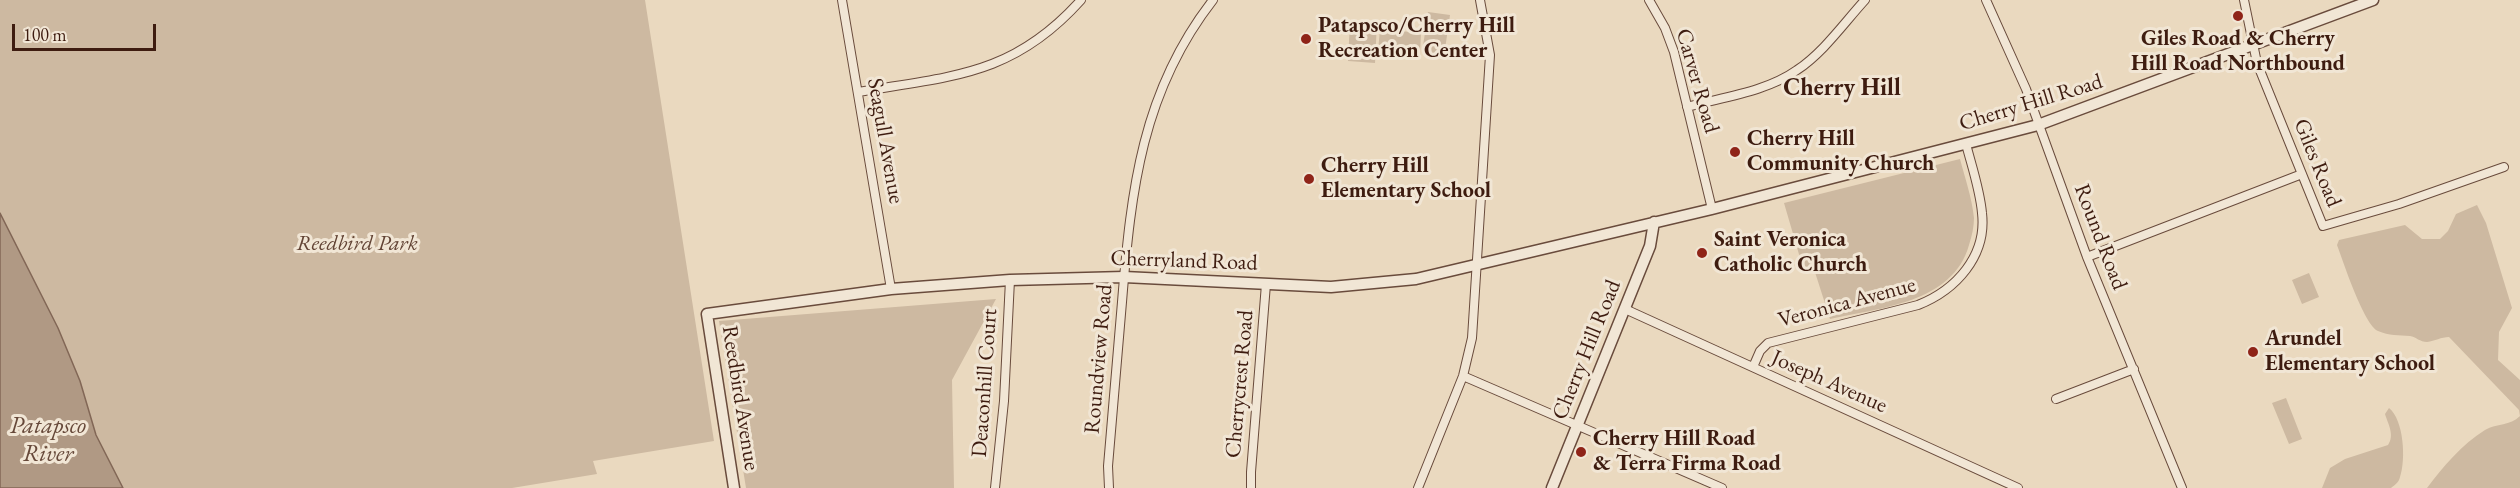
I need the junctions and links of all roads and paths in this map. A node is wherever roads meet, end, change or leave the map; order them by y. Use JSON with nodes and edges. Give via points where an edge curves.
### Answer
{"nodes":[{"id":1,"x":842,"y":0,"type":"edge"},
{"id":2,"x":1081,"y":0,"type":"edge"},
{"id":3,"x":1213,"y":0,"type":"edge"},
{"id":4,"x":1480,"y":0,"type":"edge"},
{"id":5,"x":1649,"y":0,"type":"edge"},
{"id":6,"x":1986,"y":0,"type":"edge"},
{"id":7,"x":2244,"y":0,"type":"edge"},
{"id":8,"x":2373,"y":0,"type":"edge"},
{"id":9,"x":1860,"y":2,"type":"edge"},
{"id":10,"x":2252,"y":46,"type":"junction"},
{"id":11,"x":858,"y":92,"type":"junction"},
{"id":12,"x":1687,"y":107,"type":"junction"},
{"id":13,"x":2038,"y":125,"type":"junction"},
{"id":14,"x":1966,"y":144,"type":"junction"},
{"id":15,"x":2504,"y":167,"type":"dead end"},
{"id":16,"x":2302,"y":174,"type":"junction"},
{"id":17,"x":1712,"y":208,"type":"junction"},
{"id":18,"x":1654,"y":222,"type":"junction"},
{"id":19,"x":2087,"y":257,"type":"junction"},
{"id":20,"x":1476,"y":266,"type":"junction"},
{"id":21,"x":1124,"y":278,"type":"junction"},
{"id":22,"x":1010,"y":280,"type":"junction"},
{"id":23,"x":1266,"y":284,"type":"junction"},
{"id":24,"x":891,"y":289,"type":"junction"},
{"id":25,"x":1625,"y":309,"type":"junction"},
{"id":26,"x":707,"y":314,"type":"joint"},
{"id":27,"x":1752,"y":367,"type":"junction"},
{"id":28,"x":2134,"y":369,"type":"junction"},
{"id":29,"x":1464,"y":376,"type":"junction"},
{"id":30,"x":2056,"y":399,"type":"dead end"},
{"id":31,"x":1576,"y":426,"type":"junction"},
{"id":32,"x":734,"y":488,"type":"edge"},
{"id":33,"x":994,"y":488,"type":"edge"},
{"id":34,"x":1108,"y":488,"type":"edge"},
{"id":35,"x":1251,"y":488,"type":"edge"},
{"id":36,"x":1418,"y":488,"type":"edge"},
{"id":37,"x":1551,"y":488,"type":"edge"},
{"id":38,"x":1722,"y":488,"type":"edge"},
{"id":39,"x":2018,"y":488,"type":"edge"},
{"id":40,"x":2182,"y":488,"type":"edge"}],
"edges":[{"from":1,"to":11,"type":"street","name":"Seagull Avenue"},
{"from":2,"to":11,"type":"street","via":[[1029,47],[984,69]]},
{"from":3,"to":21,"type":"street","name":"Roundview Road","via":[[1177,53],[1159,93],[1132,197]]},
{"from":4,"to":20,"type":"street","via":[[1491,55]]},
{"from":5,"to":12,"type":"street","name":"Carver Road","via":[[1674,52]]},
{"from":6,"to":13,"type":"street","name":"Round Road"},
{"from":7,"to":10,"type":"street","name":"Giles Road"},
{"from":8,"to":10,"type":"street","name":"Cherry Hill Road"},
{"from":9,"to":12,"type":"street","via":[[1796,71],[1760,88]]},
{"from":10,"to":13,"type":"street","name":"Cherry Hill Road"},
{"from":10,"to":16,"type":"street","name":"Giles Road"},
{"from":11,"to":24,"type":"street","name":"Seagull Avenue"},
{"from":12,"to":17,"type":"street","name":"Carver Road"},
{"from":13,"to":14,"type":"street","name":"Cherry Hill Road"},
{"from":13,"to":19,"type":"street","name":"Round Road"},
{"from":14,"to":17,"type":"street","name":"Cherry Hill Road"},
{"from":14,"to":27,"type":"street","name":"Veronica Avenue","via":[[1982,226],[1976,253],[1958,280],[1943,293],[1918,305],[1768,343]]},
{"from":15,"to":16,"type":"street","name":"Giles Road","via":[[2388,208],[2323,226]]},
{"from":16,"to":19,"type":"street"},
{"from":17,"to":18,"type":"street","name":"Cherry Hill Road"},
{"from":18,"to":20,"type":"street","name":"Cherryland Road"},
{"from":18,"to":25,"type":"street","name":"Cherry Hill Road","via":[[1650,246]]},
{"from":19,"to":28,"type":"street","name":"Round Road"},
{"from":20,"to":23,"type":"street","name":"Cherryland Road","via":[[1356,286]]},
{"from":20,"to":29,"type":"street","via":[[1472,338]]},
{"from":21,"to":22,"type":"street","name":"Cherryland Road"},
{"from":21,"to":23,"type":"street","name":"Cherryland Road"},
{"from":21,"to":34,"type":"street","name":"Roundview Road"},
{"from":22,"to":24,"type":"street","name":"Cherryland Road"},
{"from":22,"to":33,"type":"street","name":"Deaconhill Court","via":[[1004,401]]},
{"from":23,"to":35,"type":"street","name":"Cherrycrest Road"},
{"from":24,"to":26,"type":"street","name":"Cherryland Road"},
{"from":25,"to":27,"type":"street","name":"Joseph Avenue"},
{"from":25,"to":31,"type":"street","name":"Cherry Hill Road"},
{"from":26,"to":32,"type":"street","name":"Reedbird Avenue"},
{"from":27,"to":39,"type":"street","name":"Joseph Avenue"},
{"from":28,"to":30,"type":"street"},
{"from":28,"to":40,"type":"street","name":"Round Road"},
{"from":29,"to":31,"type":"street"},
{"from":29,"to":36,"type":"street"},
{"from":31,"to":37,"type":"street","name":"Cherry Hill Road"},
{"from":31,"to":38,"type":"street"}]}
